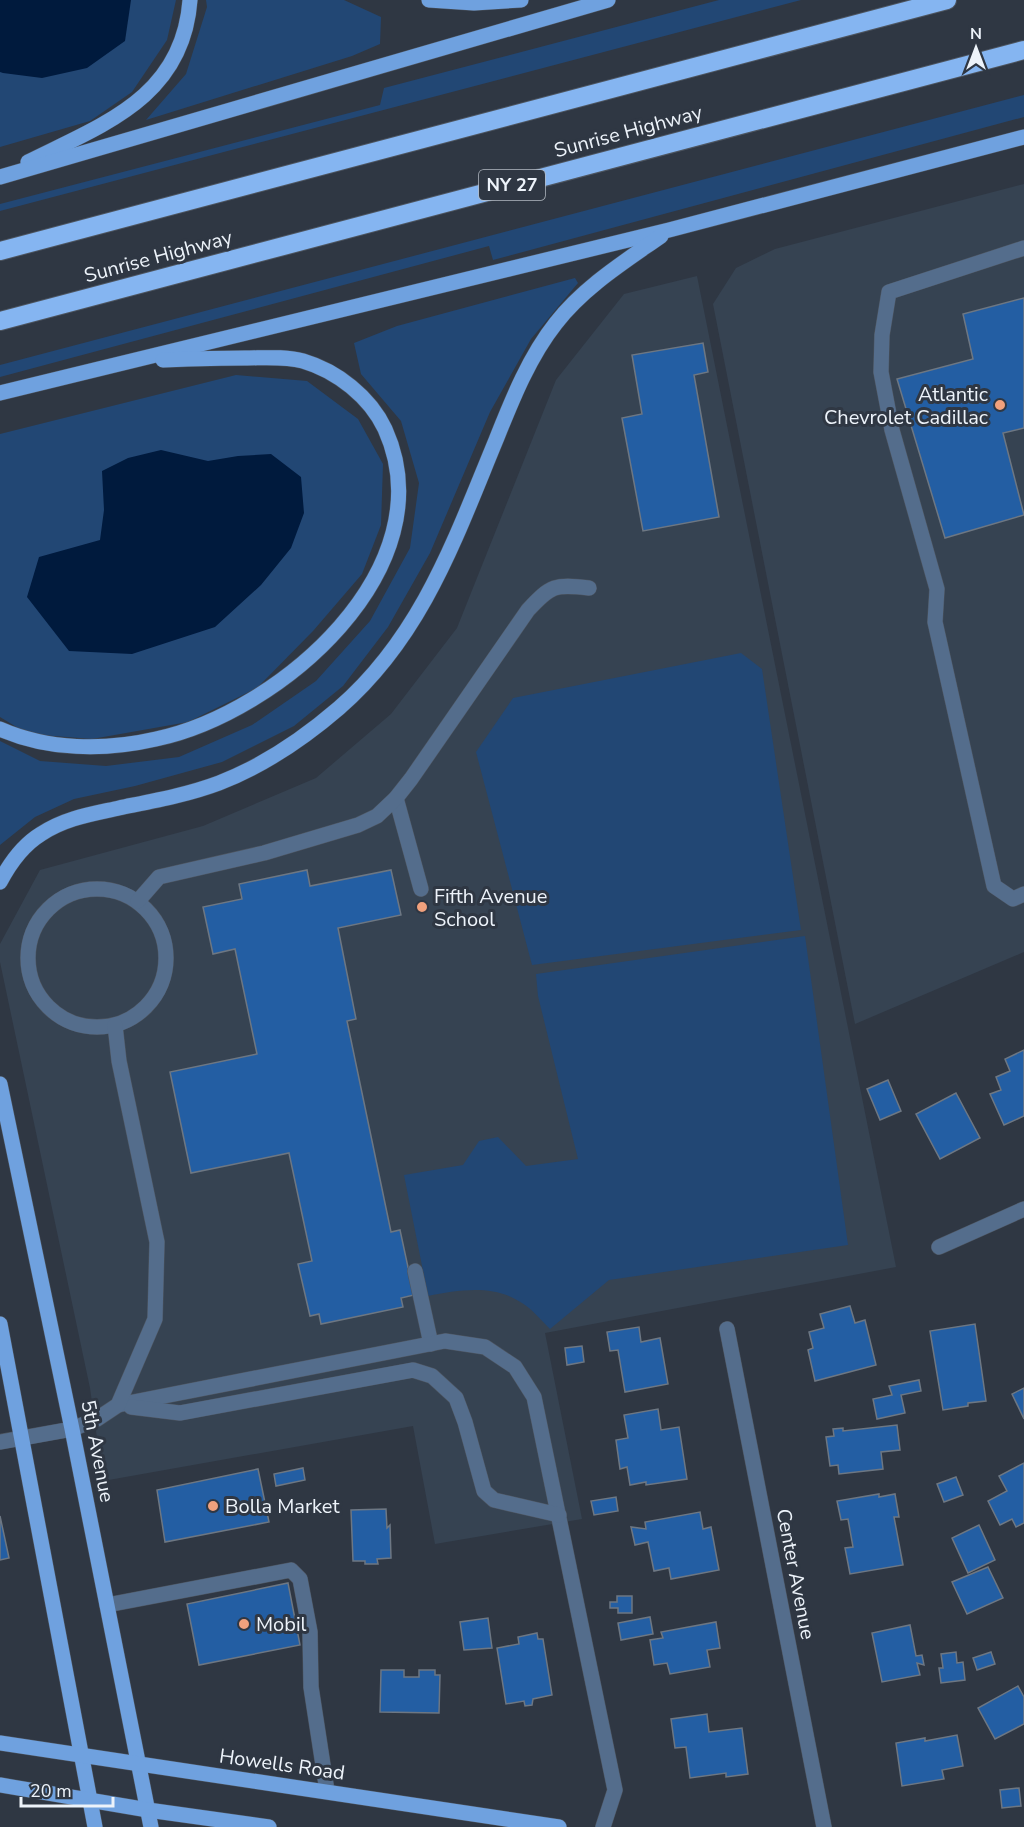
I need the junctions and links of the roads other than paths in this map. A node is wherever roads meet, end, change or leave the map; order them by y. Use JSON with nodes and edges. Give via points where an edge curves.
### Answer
{"nodes":[{"id":1,"x":190,"y":0,"type":"edge"},
{"id":2,"x":429,"y":0,"type":"edge"},
{"id":3,"x":521,"y":0,"type":"edge"},
{"id":4,"x":608,"y":0,"type":"edge"},
{"id":5,"x":947,"y":0,"type":"edge"},
{"id":6,"x":1024,"y":50,"type":"edge"},
{"id":7,"x":1023,"y":140,"type":"edge"},
{"id":8,"x":0,"y":177,"type":"edge"},
{"id":9,"x":669,"y":230,"type":"junction"},
{"id":10,"x":1024,"y":248,"type":"edge"},
{"id":11,"x":0,"y":250,"type":"edge"},
{"id":12,"x":0,"y":321,"type":"edge"},
{"id":13,"x":133,"y":360,"type":"junction"},
{"id":14,"x":0,"y":393,"type":"edge"},
{"id":15,"x":589,"y":588,"type":"dead end"},
{"id":16,"x":0,"y":729,"type":"edge"},
{"id":17,"x":396,"y":798,"type":"junction"},
{"id":18,"x":0,"y":882,"type":"edge"},
{"id":19,"x":421,"y":889,"type":"dead end"},
{"id":20,"x":1024,"y":894,"type":"edge"},
{"id":21,"x":138,"y":901,"type":"junction"},
{"id":22,"x":115,"y":1024,"type":"junction"},
{"id":23,"x":0,"y":1084,"type":"edge"},
{"id":24,"x":1024,"y":1209,"type":"edge"},
{"id":25,"x":939,"y":1247,"type":"dead end"},
{"id":26,"x":415,"y":1271,"type":"dead end"},
{"id":27,"x":0,"y":1324,"type":"edge"},
{"id":28,"x":727,"y":1329,"type":"dead end"},
{"id":29,"x":431,"y":1344,"type":"junction"},
{"id":30,"x":118,"y":1406,"type":"junction"},
{"id":31,"x":72,"y":1429,"type":"junction"},
{"id":32,"x":22,"y":1439,"type":"junction"},
{"id":33,"x":0,"y":1442,"type":"edge"},
{"id":34,"x":559,"y":1515,"type":"junction"},
{"id":35,"x":107,"y":1605,"type":"junction"},
{"id":36,"x":0,"y":1743,"type":"edge"},
{"id":37,"x":82,"y":1755,"type":"junction"},
{"id":38,"x":139,"y":1764,"type":"junction"},
{"id":39,"x":0,"y":1785,"type":"edge"},
{"id":40,"x":327,"y":1791,"type":"junction"},
{"id":41,"x":90,"y":1799,"type":"junction"},
{"id":42,"x":148,"y":1810,"type":"junction"},
{"id":43,"x":95,"y":1827,"type":"edge"},
{"id":44,"x":151,"y":1827,"type":"edge"},
{"id":45,"x":269,"y":1827,"type":"edge"},
{"id":46,"x":558,"y":1827,"type":"edge"},
{"id":47,"x":603,"y":1827,"type":"edge"},
{"id":48,"x":824,"y":1827,"type":"edge"}],
"edges":[{"from":1,"to":8,"type":"main road","via":[[181,44],[164,76],[151,90],[102,125]]},
{"from":2,"to":3,"type":"main road"},
{"from":4,"to":8,"type":"main road"},
{"from":5,"to":11,"type":"highway"},
{"from":6,"to":12,"type":"highway","name":"Sunrise Highway","number":"NY 27"},
{"from":7,"to":9,"type":"main road"},
{"from":9,"to":13,"type":"main road"},
{"from":9,"to":18,"type":"main road","via":[[590,287],[554,325],[511,404],[435,584],[400,641],[361,687],[292,745],[244,772],[190,792],[60,823],[25,846]]},
{"from":10,"to":20,"type":"street","via":[[889,292],[880,372],[892,430],[937,589],[935,621],[994,886],[1013,899]]},
{"from":13,"to":14,"type":"main road"},
{"from":13,"to":16,"type":"main road","via":[[281,358],[302,361],[339,377],[381,422],[396,461],[400,496],[386,553],[360,600],[321,646],[244,705],[185,730],[133,744],[52,745]]},
{"from":15,"to":17,"type":"street","via":[[565,585],[546,591],[528,610]]},
{"from":17,"to":19,"type":"street"},
{"from":17,"to":21,"type":"street","via":[[377,816],[358,825],[264,853],[159,877]]},
{"from":21,"to":22,"type":"street","via":[[155,919],[166,947],[167,966],[160,989],[145,1009]]},
{"from":21,"to":22,"type":"street","via":[[122,892],[102,888],[68,894],[44,912],[27,948],[33,988],[44,1004],[66,1021],[88,1028]]},
{"from":22,"to":30,"type":"street","via":[[119,1061],[157,1242],[155,1319]]},
{"from":23,"to":31,"type":"main road","name":"5th Avenue"},
{"from":24,"to":25,"type":"street"},
{"from":26,"to":29,"type":"street"},
{"from":27,"to":32,"type":"main road"},
{"from":28,"to":48,"type":"street","name":"Center Avenue"},
{"from":29,"to":30,"type":"street"},
{"from":29,"to":34,"type":"street","via":[[445,1341],[485,1347],[515,1367],[534,1397]]},
{"from":30,"to":31,"type":"street"},
{"from":30,"to":34,"type":"street","via":[[180,1413],[413,1370],[432,1376],[456,1398],[484,1491],[494,1500]]},
{"from":31,"to":32,"type":"street"},
{"from":31,"to":35,"type":"main road","name":"5th Avenue"},
{"from":32,"to":33,"type":"street"},
{"from":32,"to":37,"type":"main road"},
{"from":34,"to":47,"type":"street","via":[[615,1790]]},
{"from":35,"to":38,"type":"main road","name":"5th Avenue"},
{"from":35,"to":40,"type":"street","via":[[291,1570],[300,1580],[310,1632],[312,1687]]},
{"from":36,"to":37,"type":"main road","name":"Howells Road"},
{"from":37,"to":38,"type":"main road","name":"Howells Road"},
{"from":37,"to":41,"type":"main road"},
{"from":38,"to":40,"type":"main road","name":"Howells Road"},
{"from":38,"to":42,"type":"main road","name":"5th Avenue"},
{"from":39,"to":41,"type":"main road"},
{"from":40,"to":46,"type":"main road","name":"Howells Road"},
{"from":41,"to":42,"type":"main road"},
{"from":41,"to":43,"type":"main road"},
{"from":42,"to":44,"type":"main road","name":"5th Avenue"},
{"from":42,"to":45,"type":"main road"}]}
